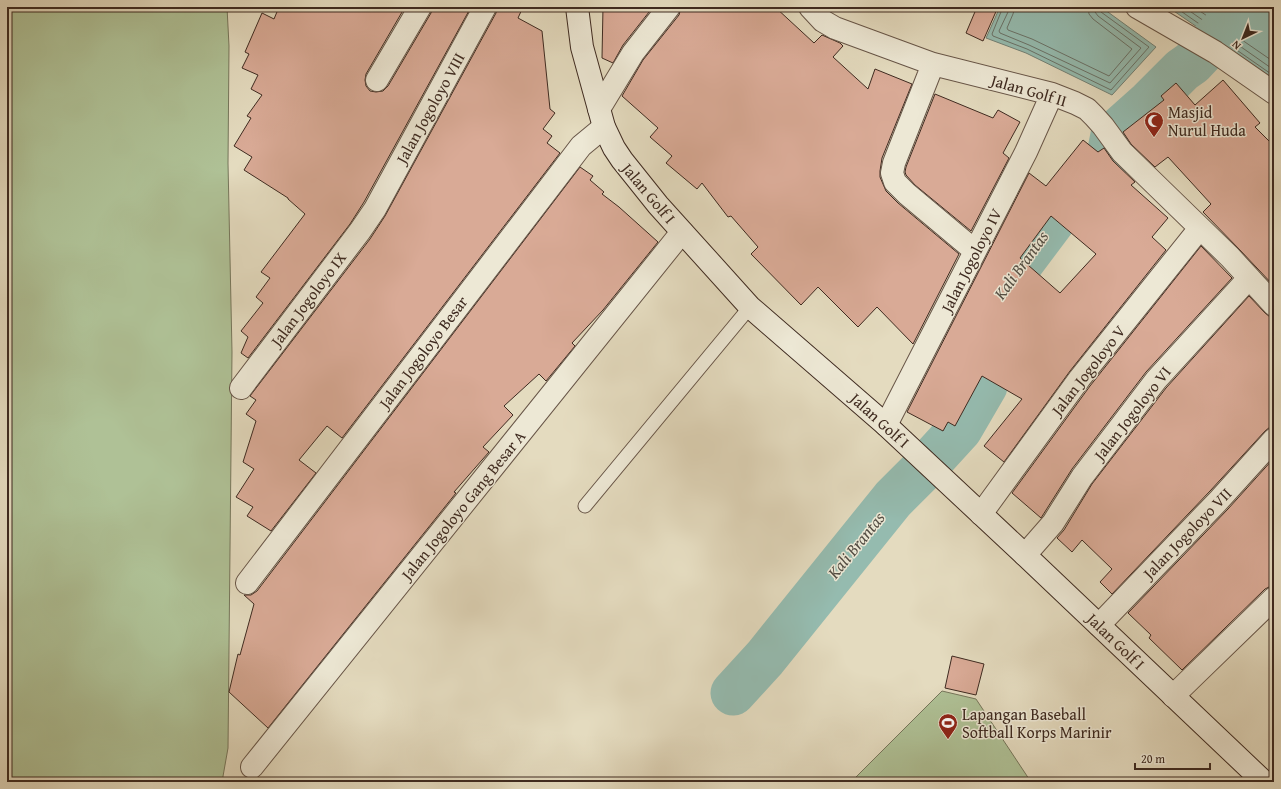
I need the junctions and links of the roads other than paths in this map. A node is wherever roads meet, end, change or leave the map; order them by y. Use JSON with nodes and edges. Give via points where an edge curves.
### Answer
{"nodes":[{"id":1,"x":420,"y":7,"type":"edge"},
{"id":2,"x":485,"y":7,"type":"edge"},
{"id":3,"x":577,"y":7,"type":"edge"},
{"id":4,"x":669,"y":7,"type":"edge"},
{"id":5,"x":810,"y":7,"type":"edge"},
{"id":6,"x":1137,"y":7,"type":"edge"},
{"id":7,"x":933,"y":64,"type":"junction"},
{"id":8,"x":377,"y":80,"type":"dead end"},
{"id":9,"x":1274,"y":93,"type":"edge"},
{"id":10,"x":1052,"y":94,"type":"junction"},
{"id":11,"x":601,"y":118,"type":"junction"},
{"id":12,"x":375,"y":209,"type":"joint"},
{"id":13,"x":1200,"y":228,"type":"junction"},
{"id":14,"x":678,"y":237,"type":"junction"},
{"id":15,"x":976,"y":251,"type":"junction"},
{"id":16,"x":1249,"y":278,"type":"junction"},
{"id":17,"x":1274,"y":305,"type":"edge"},
{"id":18,"x":750,"y":307,"type":"junction"},
{"id":19,"x":241,"y":388,"type":"dead end"},
{"id":20,"x":886,"y":425,"type":"junction"},
{"id":21,"x":1274,"y":439,"type":"edge"},
{"id":22,"x":585,"y":506,"type":"dead end"},
{"id":23,"x":981,"y":514,"type":"junction"},
{"id":24,"x":1025,"y":555,"type":"junction"},
{"id":25,"x":247,"y":583,"type":"dead end"},
{"id":26,"x":1274,"y":598,"type":"edge"},
{"id":27,"x":1099,"y":625,"type":"junction"},
{"id":28,"x":1173,"y":696,"type":"junction"},
{"id":29,"x":252,"y":767,"type":"dead end"},
{"id":30,"x":1264,"y":782,"type":"edge"}],
"edges":[{"from":1,"to":8,"type":"street"},
{"from":2,"to":12,"type":"street","name":"Jalan Jogoloyo VIII"},
{"from":3,"to":11,"type":"street","name":"Jalan Golf I","via":[[582,47]]},
{"from":4,"to":11,"type":"street","name":"Jalan Jogoloyo Besar","via":[[633,53]]},
{"from":5,"to":7,"type":"street","name":"Jalan Golf II","via":[[823,21],[835,28]]},
{"from":6,"to":9,"type":"street","via":[[1196,40]]},
{"from":7,"to":10,"type":"street","name":"Jalan Golf II"},
{"from":7,"to":15,"type":"street","via":[[894,163],[893,177],[907,194]]},
{"from":10,"to":13,"type":"street","name":"Jalan Golf II","via":[[1087,109],[1122,152]]},
{"from":10,"to":15,"type":"street","name":"Jalan Jogoloyo IV"},
{"from":11,"to":14,"type":"street","name":"Jalan Golf I","via":[[614,148],[658,205]]},
{"from":11,"to":25,"type":"street","name":"Jalan Jogoloyo Besar"},
{"from":12,"to":19,"type":"street","name":"Jalan Jogoloyo IX"},
{"from":13,"to":16,"type":"street","name":"Jalan Golf II"},
{"from":13,"to":23,"type":"street","name":"Jalan Jogoloyo V","via":[[1080,378]]},
{"from":14,"to":18,"type":"street","name":"Jalan Golf I"},
{"from":14,"to":29,"type":"street","name":"Jalan Jogoloyo Gang Besar A"},
{"from":15,"to":20,"type":"street","name":"Jalan Jogoloyo IV"},
{"from":16,"to":17,"type":"street","name":"Jalan Golf II"},
{"from":16,"to":24,"type":"street","name":"Jalan Jogoloyo VI","via":[[1156,380],[1082,477],[1053,523]]},
{"from":18,"to":20,"type":"street","name":"Jalan Golf I"},
{"from":18,"to":22,"type":"lane"},
{"from":20,"to":23,"type":"street","name":"Jalan Golf I"},
{"from":21,"to":27,"type":"street","name":"Jalan Jogoloyo VII"},
{"from":23,"to":24,"type":"street","name":"Jalan Golf I"},
{"from":24,"to":27,"type":"street","name":"Jalan Golf I"},
{"from":26,"to":28,"type":"street"},
{"from":27,"to":28,"type":"street","name":"Jalan Golf I"},
{"from":28,"to":30,"type":"street","name":"Jalan Golf I"}]}
